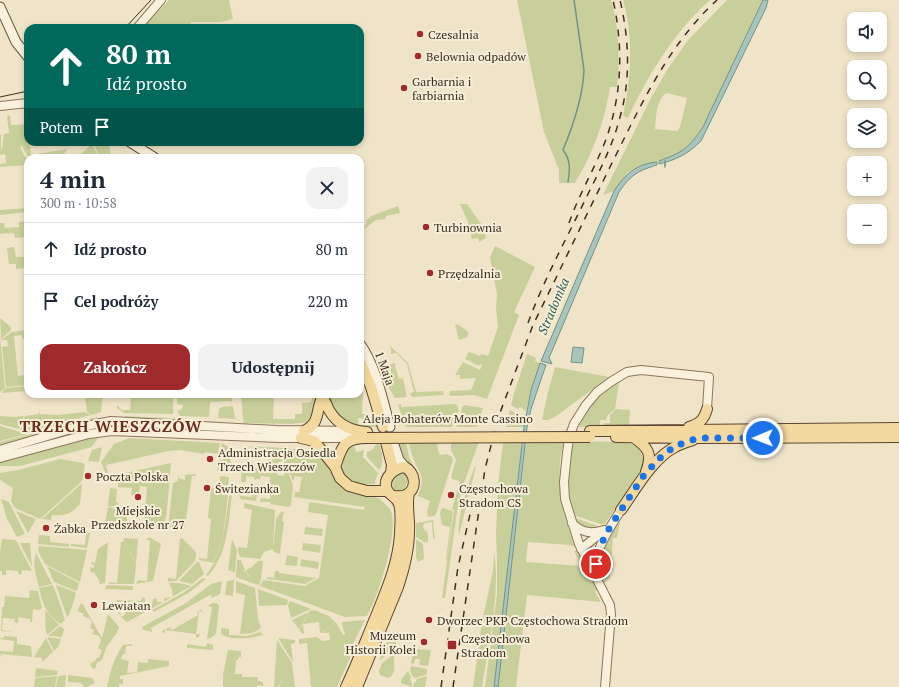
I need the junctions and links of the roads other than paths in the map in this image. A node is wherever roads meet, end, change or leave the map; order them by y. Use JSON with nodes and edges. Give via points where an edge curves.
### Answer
{"nodes":[{"id":1,"x":161,"y":0,"type":"edge"},
{"id":2,"x":0,"y":7,"type":"edge"},
{"id":3,"x":140,"y":24,"type":"edge"},
{"id":4,"x":24,"y":52,"type":"edge"},
{"id":5,"x":24,"y":103,"type":"edge"},
{"id":6,"x":0,"y":106,"type":"edge"},
{"id":7,"x":136,"y":146,"type":"edge"},
{"id":8,"x":149,"y":154,"type":"edge"},
{"id":9,"x":364,"y":354,"type":"edge"},
{"id":10,"x":364,"y":370,"type":"edge"},
{"id":11,"x":322,"y":398,"type":"edge"},
{"id":12,"x":324,"y":398,"type":"edge"},
{"id":13,"x":380,"y":405,"type":"junction"},
{"id":14,"x":707,"y":409,"type":"junction"},
{"id":15,"x":386,"y":427,"type":"dead end"},
{"id":16,"x":899,"y":428,"type":"edge"},
{"id":17,"x":729,"y":429,"type":"junction"},
{"id":18,"x":681,"y":430,"type":"junction"},
{"id":19,"x":302,"y":434,"type":"junction"},
{"id":20,"x":590,"y":434,"type":"junction"},
{"id":21,"x":362,"y":435,"type":"junction"},
{"id":22,"x":633,"y":437,"type":"junction"},
{"id":23,"x":899,"y":437,"type":"edge"},
{"id":24,"x":698,"y":438,"type":"junction"},
{"id":25,"x":390,"y":442,"type":"joint"},
{"id":26,"x":0,"y":450,"type":"edge"},
{"id":27,"x":0,"y":458,"type":"edge"},
{"id":28,"x":335,"y":467,"type":"junction"},
{"id":29,"x":405,"y":467,"type":"junction"},
{"id":30,"x":644,"y":475,"type":"junction"},
{"id":31,"x":390,"y":485,"type":"junction"},
{"id":32,"x":409,"y":493,"type":"junction"},
{"id":33,"x":621,"y":510,"type":"joint"},
{"id":34,"x":571,"y":521,"type":"junction"},
{"id":35,"x":607,"y":529,"type":"junction"},
{"id":36,"x":600,"y":548,"type":"junction"},
{"id":37,"x":582,"y":551,"type":"junction"},
{"id":38,"x":597,"y":578,"type":"junction"},
{"id":39,"x":346,"y":687,"type":"edge"},
{"id":40,"x":356,"y":687,"type":"edge"},
{"id":41,"x":605,"y":687,"type":"edge"}],
"edges":[{"from":1,"to":3,"type":"street"},
{"from":2,"to":4,"type":"main road","via":[[16,42]]},
{"from":5,"to":6,"type":"street"},
{"from":7,"to":8,"type":"main road"},
{"from":9,"to":13,"type":"main road","name":"1 Maja","via":[[376,380]]},
{"from":10,"to":13,"type":"main road","name":"1 Maja"},
{"from":11,"to":19,"type":"main road","via":[[314,424]]},
{"from":12,"to":21,"type":"main road","via":[[335,418]]},
{"from":13,"to":15,"type":"main road"},
{"from":14,"to":17,"type":"main road","via":[[714,423]]},
{"from":14,"to":18,"type":"main road","via":[[698,425]]},
{"from":14,"to":34,"type":"street","via":[[709,377],[641,370],[627,372],[602,388],[590,399],[571,432],[564,488]]},
{"from":16,"to":17,"type":"main road","name":"Aleja Bohaterów Monte Cassino"},
{"from":17,"to":18,"type":"main road","name":"Aleja Bohaterów Monte Cassino"},
{"from":18,"to":20,"type":"main road","name":"Aleja Bohaterów Monte Cassino"},
{"from":19,"to":21,"type":"street","name":"Aleja Bohaterów Monte Cassino"},
{"from":19,"to":26,"type":"street","name":"Aleja Bohaterów Monte Cassino","via":[[112,421],[71,429]]},
{"from":19,"to":27,"type":"street","name":"Aleja Bohaterów Monte Cassino","via":[[112,431],[89,434]]},
{"from":19,"to":28,"type":"main road","via":[[315,442]]},
{"from":20,"to":21,"type":"main road","name":"Aleja Bohaterów Monte Cassino"},
{"from":20,"to":22,"type":"main road","name":"Aleja Bohaterów Monte Cassino"},
{"from":21,"to":28,"type":"main road","via":[[341,449]]},
{"from":22,"to":24,"type":"main road","name":"Aleja Bohaterów Monte Cassino"},
{"from":22,"to":30,"type":"main road","via":[[644,445],[648,452],[650,460]]},
{"from":23,"to":24,"type":"main road","name":"Aleja Bohaterów Monte Cassino"},
{"from":24,"to":30,"type":"main road","via":[[675,446]]},
{"from":25,"to":29,"type":"main road"},
{"from":25,"to":31,"type":"main road"},
{"from":28,"to":31,"type":"main road","via":[[340,478],[352,487],[367,491]]},
{"from":29,"to":31,"type":"main road","via":[[397,469]]},
{"from":29,"to":32,"type":"main road","via":[[411,471],[414,479]]},
{"from":30,"to":33,"type":"main road"},
{"from":31,"to":32,"type":"main road","via":[[403,496]]},
{"from":31,"to":39,"type":"main road","via":[[399,503],[399,540],[395,565],[360,658]]},
{"from":32,"to":40,"type":"main road","via":[[409,538],[402,574]]},
{"from":33,"to":35,"type":"street"},
{"from":34,"to":35,"type":"street","via":[[586,532]]},
{"from":34,"to":37,"type":"street"},
{"from":35,"to":36,"type":"street"},
{"from":35,"to":37,"type":"street"},
{"from":36,"to":37,"type":"street","via":[[591,552]]},
{"from":36,"to":38,"type":"street","via":[[597,557]]},
{"from":37,"to":38,"type":"street"},
{"from":38,"to":41,"type":"street","via":[[610,605],[611,614]]}]}
